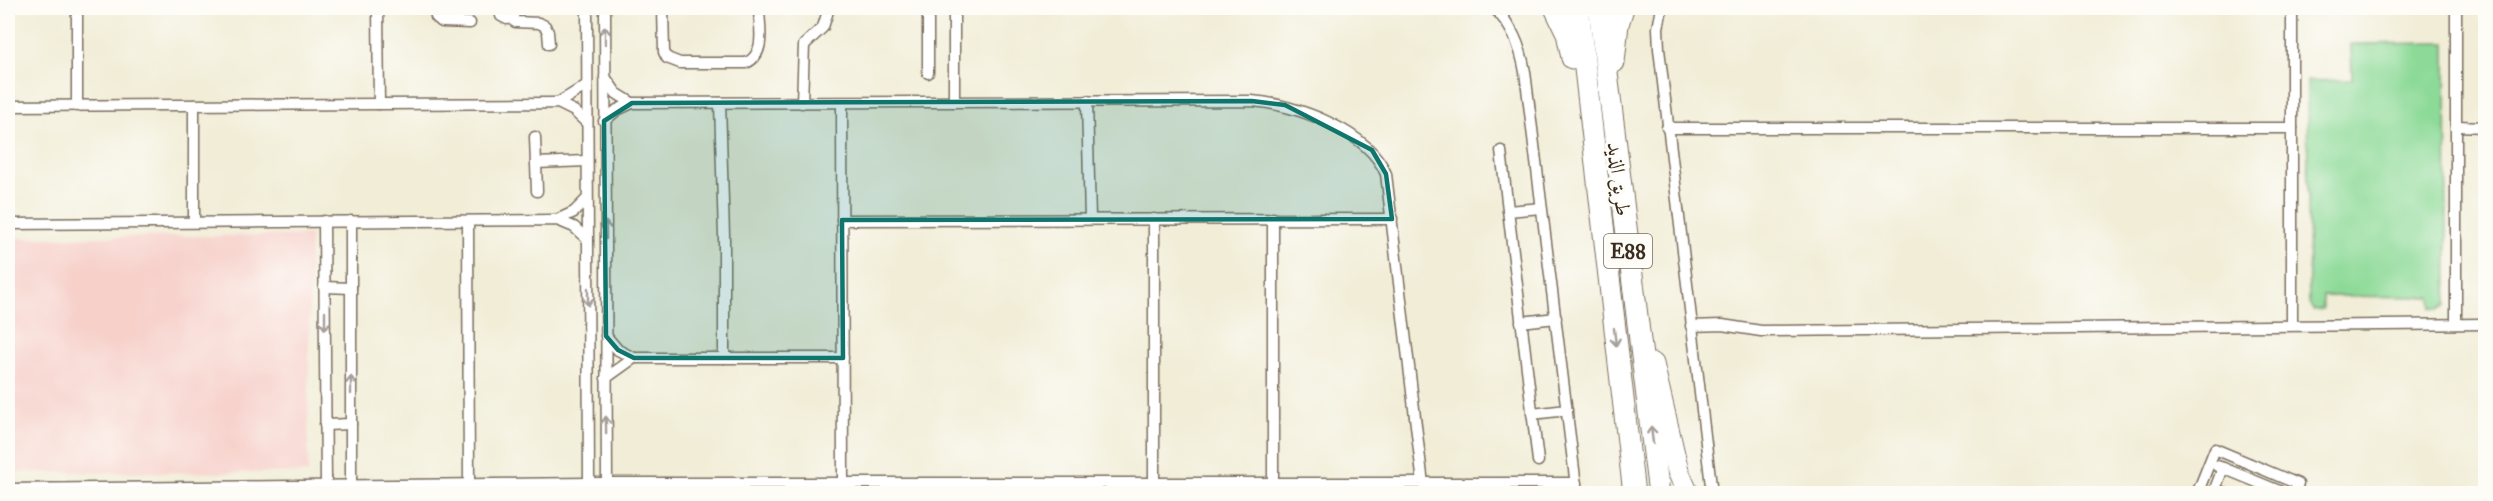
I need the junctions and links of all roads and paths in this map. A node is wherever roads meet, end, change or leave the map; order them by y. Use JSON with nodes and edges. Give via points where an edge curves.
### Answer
{"nodes":[{"id":1,"x":77,"y":8,"type":"edge"},
{"id":2,"x":378,"y":8,"type":"edge"},
{"id":3,"x":435,"y":8,"type":"edge"},
{"id":4,"x":500,"y":8,"type":"edge"},
{"id":5,"x":587,"y":8,"type":"edge"},
{"id":6,"x":605,"y":8,"type":"edge"},
{"id":7,"x":663,"y":8,"type":"edge"},
{"id":8,"x":759,"y":8,"type":"edge"},
{"id":9,"x":829,"y":8,"type":"edge"},
{"id":10,"x":928,"y":8,"type":"edge"},
{"id":11,"x":954,"y":8,"type":"edge"},
{"id":12,"x":1494,"y":8,"type":"edge"},
{"id":13,"x":1555,"y":8,"type":"edge"},
{"id":14,"x":1578,"y":8,"type":"edge"},
{"id":15,"x":1599,"y":8,"type":"edge"},
{"id":16,"x":1623,"y":8,"type":"edge"},
{"id":17,"x":1662,"y":8,"type":"edge"},
{"id":18,"x":2292,"y":8,"type":"edge"},
{"id":19,"x":2456,"y":8,"type":"edge"},
{"id":20,"x":513,"y":13,"type":"edge"},
{"id":21,"x":470,"y":23,"type":"dead end"},
{"id":22,"x":549,"y":44,"type":"dead end"},
{"id":23,"x":928,"y":73,"type":"dead end"},
{"id":24,"x":605,"y":76,"type":"junction"},
{"id":25,"x":587,"y":85,"type":"junction"},
{"id":26,"x":1087,"y":101,"type":"junction"},
{"id":27,"x":954,"y":102,"type":"junction"},
{"id":28,"x":558,"y":103,"type":"junction"},
{"id":29,"x":632,"y":103,"type":"junction"},
{"id":30,"x":720,"y":103,"type":"junction"},
{"id":31,"x":802,"y":103,"type":"junction"},
{"id":32,"x":379,"y":104,"type":"junction"},
{"id":33,"x":842,"y":104,"type":"junction"},
{"id":34,"x":194,"y":105,"type":"junction"},
{"id":35,"x":8,"y":106,"type":"edge"},
{"id":36,"x":77,"y":106,"type":"junction"},
{"id":37,"x":604,"y":122,"type":"junction"},
{"id":38,"x":587,"y":123,"type":"junction"},
{"id":39,"x":2456,"y":126,"type":"junction"},
{"id":40,"x":2486,"y":127,"type":"edge"},
{"id":41,"x":1667,"y":128,"type":"junction"},
{"id":42,"x":2292,"y":128,"type":"junction"},
{"id":43,"x":535,"y":137,"type":"dead end"},
{"id":44,"x":1501,"y":151,"type":"dead end"},
{"id":45,"x":587,"y":161,"type":"junction"},
{"id":46,"x":536,"y":163,"type":"junction"},
{"id":47,"x":537,"y":191,"type":"dead end"},
{"id":48,"x":587,"y":199,"type":"junction"},
{"id":49,"x":1541,"y":208,"type":"junction"},
{"id":50,"x":1508,"y":212,"type":"junction"},
{"id":51,"x":1273,"y":218,"type":"junction"},
{"id":52,"x":1090,"y":219,"type":"junction"},
{"id":53,"x":1154,"y":219,"type":"junction"},
{"id":54,"x":1392,"y":219,"type":"junction"},
{"id":55,"x":468,"y":220,"type":"junction"},
{"id":56,"x":557,"y":220,"type":"junction"},
{"id":57,"x":842,"y":220,"type":"junction"},
{"id":58,"x":194,"y":221,"type":"junction"},
{"id":59,"x":324,"y":221,"type":"junction"},
{"id":60,"x":351,"y":221,"type":"junction"},
{"id":61,"x":8,"y":224,"type":"edge"},
{"id":62,"x":587,"y":239,"type":"junction"},
{"id":63,"x":324,"y":287,"type":"junction"},
{"id":64,"x":351,"y":288,"type":"junction"},
{"id":65,"x":1635,"y":304,"type":"junction"},
{"id":66,"x":1611,"y":306,"type":"junction"},
{"id":67,"x":1556,"y":318,"type":"junction"},
{"id":68,"x":1521,"y":322,"type":"junction"},
{"id":69,"x":2456,"y":324,"type":"junction"},
{"id":70,"x":2486,"y":324,"type":"edge"},
{"id":71,"x":2292,"y":325,"type":"junction"},
{"id":72,"x":1691,"y":326,"type":"junction"},
{"id":73,"x":1639,"y":334,"type":"junction"},
{"id":74,"x":606,"y":336,"type":"junction"},
{"id":75,"x":634,"y":358,"type":"junction"},
{"id":76,"x":724,"y":358,"type":"junction"},
{"id":77,"x":843,"y":358,"type":"junction"},
{"id":78,"x":606,"y":378,"type":"junction"},
{"id":79,"x":1567,"y":410,"type":"junction"},
{"id":80,"x":1532,"y":414,"type":"junction"},
{"id":81,"x":351,"y":424,"type":"junction"},
{"id":82,"x":325,"y":425,"type":"junction"},
{"id":83,"x":1538,"y":461,"type":"dead end"},
{"id":84,"x":2210,"y":464,"type":"junction"},
{"id":85,"x":2223,"y":468,"type":"junction"},
{"id":86,"x":589,"y":483,"type":"junction"},
{"id":87,"x":607,"y":483,"type":"junction"},
{"id":88,"x":1154,"y":484,"type":"junction"},
{"id":89,"x":1273,"y":484,"type":"junction"},
{"id":90,"x":1423,"y":484,"type":"junction"},
{"id":91,"x":326,"y":485,"type":"junction"},
{"id":92,"x":351,"y":485,"type":"junction"},
{"id":93,"x":469,"y":485,"type":"junction"},
{"id":94,"x":843,"y":485,"type":"junction"},
{"id":95,"x":1577,"y":488,"type":"edge"},
{"id":96,"x":8,"y":489,"type":"edge"},
{"id":97,"x":488,"y":489,"type":"edge"},
{"id":98,"x":708,"y":489,"type":"edge"},
{"id":99,"x":1634,"y":494,"type":"edge"},
{"id":100,"x":1659,"y":494,"type":"edge"},
{"id":101,"x":1688,"y":494,"type":"edge"},
{"id":102,"x":1712,"y":494,"type":"edge"},
{"id":103,"x":2197,"y":494,"type":"edge"},
{"id":104,"x":2227,"y":494,"type":"edge"},
{"id":105,"x":2278,"y":494,"type":"edge"},
{"id":106,"x":2294,"y":494,"type":"edge"}],
"edges":[{"from":1,"to":36,"type":"street"},
{"from":2,"to":32,"type":"street"},
{"from":3,"to":21,"type":"street","via":[[436,17],[442,22]]},
{"from":4,"to":20,"type":"street","via":[[501,16]]},
{"from":5,"to":25,"type":"street"},
{"from":24,"to":6,"type":"street","one_way":true},
{"from":7,"to":8,"type":"street","via":[[664,52],[667,58],[680,63],[752,60],[760,49]]},
{"from":9,"to":31,"type":"street","via":[[823,27],[804,45]]},
{"from":10,"to":23,"type":"street"},
{"from":11,"to":27,"type":"street"},
{"from":12,"to":49,"type":"street","via":[[1508,24],[1522,55]]},
{"from":13,"to":66,"type":"highway","via":[[1567,33],[1572,57],[1592,215]]},
{"from":14,"to":66,"type":"highway","name":"طريق الذيد","number":"E88"},
{"from":15,"to":65,"type":"highway","name":"طريق الذيد","number":"E88"},
{"from":16,"to":65,"type":"highway","via":[[1614,48],[1615,74],[1634,235]]},
{"from":17,"to":41,"type":"street","via":[[1658,28]]},
{"from":18,"to":42,"type":"street"},
{"from":19,"to":39,"type":"street"},
{"from":20,"to":22,"type":"street","via":[[515,22],[545,26]]},
{"from":24,"to":29,"type":"street","via":[[616,93]]},
{"from":24,"to":37,"type":"street"},
{"from":25,"to":28,"type":"street"},
{"from":25,"to":38,"type":"street"},
{"from":26,"to":27,"type":"street"},
{"from":26,"to":52,"type":"street"},
{"from":26,"to":54,"type":"street","via":[[1252,100],[1301,111],[1372,150],[1386,174]]},
{"from":27,"to":33,"type":"street"},
{"from":28,"to":32,"type":"street"},
{"from":28,"to":38,"type":"street"},
{"from":29,"to":30,"type":"street"},
{"from":29,"to":37,"type":"street"},
{"from":30,"to":31,"type":"street"},
{"from":30,"to":76,"type":"street"},
{"from":31,"to":33,"type":"street"},
{"from":32,"to":34,"type":"street"},
{"from":33,"to":57,"type":"street"},
{"from":34,"to":36,"type":"street"},
{"from":34,"to":58,"type":"street"},
{"from":35,"to":36,"type":"street"},
{"from":74,"to":37,"type":"street","one_way":true},
{"from":38,"to":45,"type":"street"},
{"from":39,"to":40,"type":"street"},
{"from":39,"to":69,"type":"street"},
{"from":41,"to":42,"type":"street"},
{"from":41,"to":72,"type":"street"},
{"from":42,"to":71,"type":"street"},
{"from":43,"to":46,"type":"street"},
{"from":44,"to":50,"type":"street"},
{"from":45,"to":46,"type":"street"},
{"from":45,"to":48,"type":"street"},
{"from":46,"to":47,"type":"street"},
{"from":48,"to":56,"type":"street","via":[[574,212]]},
{"from":48,"to":62,"type":"street"},
{"from":49,"to":50,"type":"street"},
{"from":49,"to":67,"type":"street"},
{"from":50,"to":68,"type":"street"},
{"from":51,"to":53,"type":"street"},
{"from":51,"to":54,"type":"street"},
{"from":51,"to":89,"type":"street"},
{"from":52,"to":53,"type":"street"},
{"from":52,"to":57,"type":"street"},
{"from":53,"to":88,"type":"street"},
{"from":54,"to":90,"type":"street"},
{"from":55,"to":56,"type":"street"},
{"from":55,"to":60,"type":"street"},
{"from":55,"to":93,"type":"street"},
{"from":56,"to":62,"type":"street","via":[[574,227]]},
{"from":57,"to":77,"type":"street"},
{"from":58,"to":59,"type":"street"},
{"from":58,"to":61,"type":"street"},
{"from":59,"to":60,"type":"street"},
{"from":59,"to":63,"type":"street"},
{"from":60,"to":64,"type":"street"},
{"from":62,"to":86,"type":"street","one_way":true},
{"from":63,"to":64,"type":"street"},
{"from":63,"to":82,"type":"street","one_way":true},
{"from":81,"to":64,"type":"street","one_way":true},
{"from":65,"to":73,"type":"highway","name":"طريق الذيد","number":"E88"},
{"from":66,"to":99,"type":"highway","name":"طريق الذيد","number":"E88","one_way":true},
{"from":67,"to":68,"type":"street"},
{"from":67,"to":79,"type":"street"},
{"from":68,"to":80,"type":"street"},
{"from":69,"to":70,"type":"street"},
{"from":69,"to":71,"type":"street"},
{"from":71,"to":72,"type":"street","via":[[1761,331],[1722,325]]},
{"from":72,"to":102,"type":"street"},
{"from":100,"to":73,"type":"highway","name":"طريق الذيد","number":"E88","one_way":true},
{"from":73,"to":101,"type":"highway","via":[[1652,360],[1678,471]]},
{"from":74,"to":75,"type":"street","via":[[618,350]]},
{"from":74,"to":78,"type":"street"},
{"from":75,"to":76,"type":"street"},
{"from":75,"to":78,"type":"street"},
{"from":76,"to":77,"type":"street"},
{"from":77,"to":94,"type":"street"},
{"from":87,"to":78,"type":"street","one_way":true},
{"from":79,"to":80,"type":"street"},
{"from":79,"to":95,"type":"street"},
{"from":80,"to":83,"type":"street"},
{"from":81,"to":82,"type":"street"},
{"from":81,"to":92,"type":"street"},
{"from":82,"to":91,"type":"street"},
{"from":84,"to":85,"type":"street"},
{"from":84,"to":103,"type":"street"},
{"from":84,"to":106,"type":"street","via":[[2215,449],[2298,484]]},
{"from":85,"to":104,"type":"street","via":[[2215,489]]},
{"from":85,"to":105,"type":"street","via":[[2279,491]]},
{"from":86,"to":87,"type":"street"},
{"from":86,"to":97,"type":"street"},
{"from":87,"to":98,"type":"street"},
{"from":88,"to":89,"type":"street"},
{"from":88,"to":94,"type":"street"},
{"from":89,"to":90,"type":"street"},
{"from":90,"to":95,"type":"street"},
{"from":91,"to":92,"type":"street"},
{"from":91,"to":96,"type":"street"},
{"from":92,"to":93,"type":"street"},
{"from":93,"to":97,"type":"street"},
{"from":94,"to":98,"type":"street"}]}
